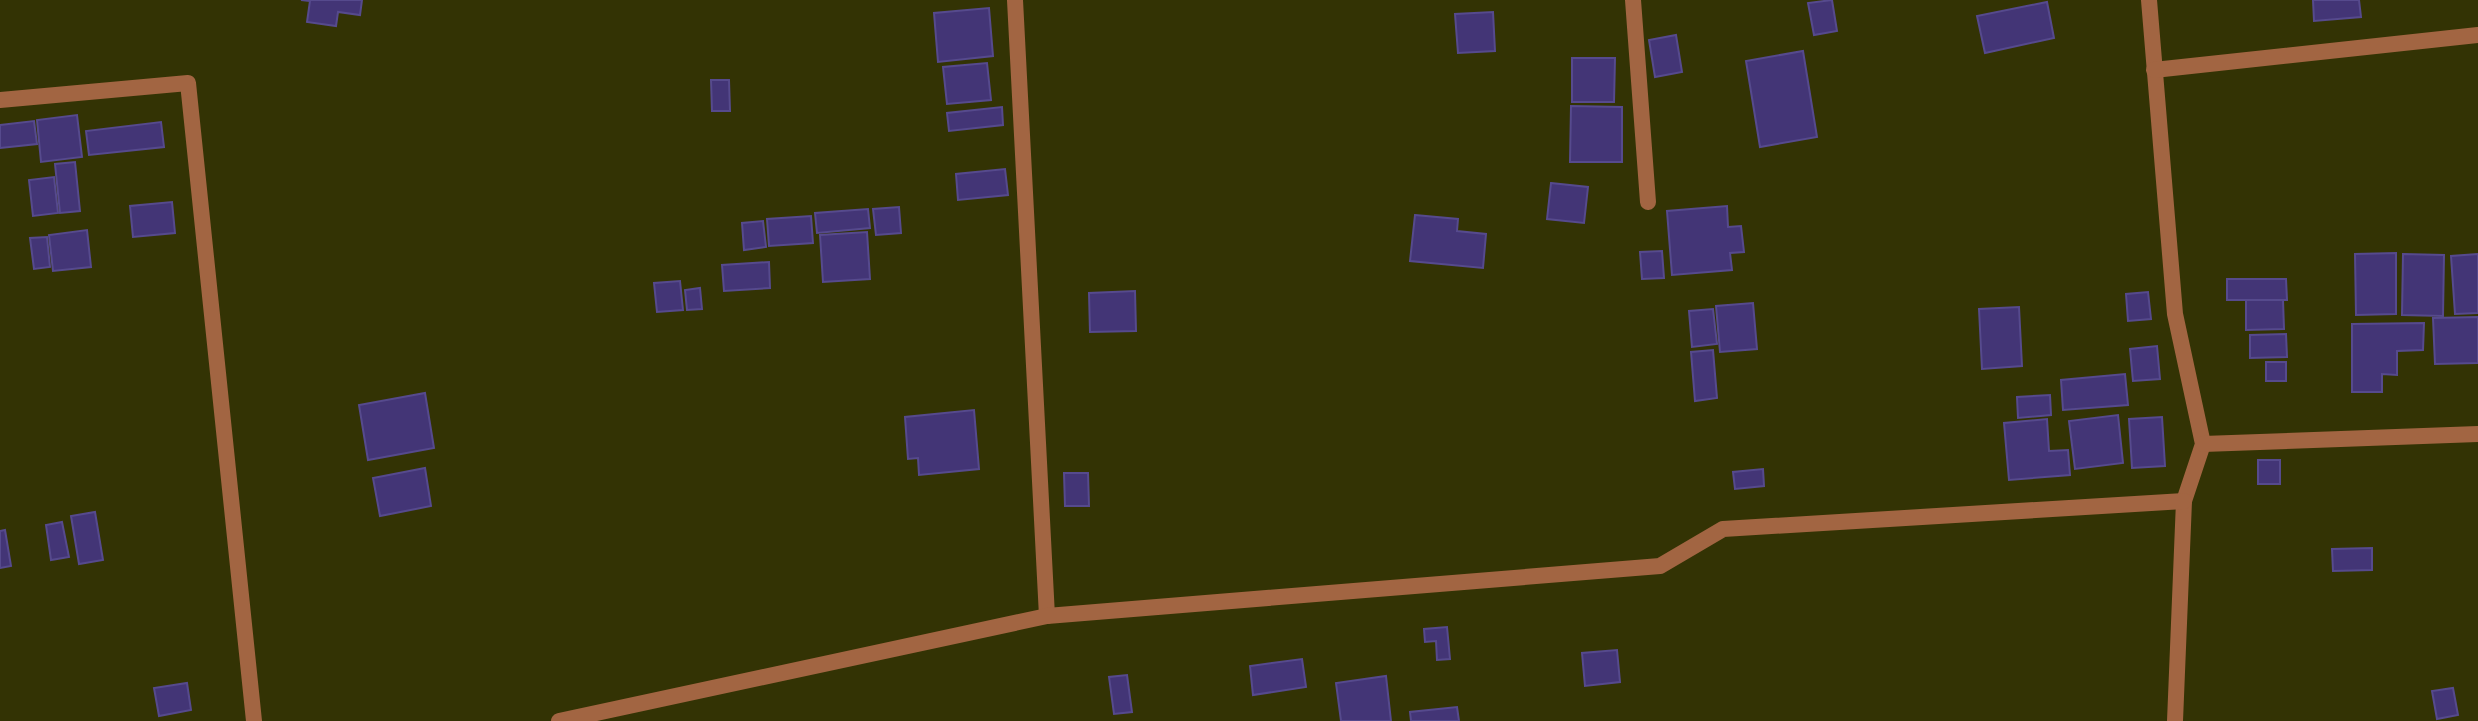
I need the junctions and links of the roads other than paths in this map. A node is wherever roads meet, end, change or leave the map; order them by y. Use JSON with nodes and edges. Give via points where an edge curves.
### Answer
{"nodes":[{"id":1,"x":1015,"y":0,"type":"edge"},
{"id":2,"x":1633,"y":0,"type":"edge"},
{"id":3,"x":2149,"y":0,"type":"edge"},
{"id":4,"x":2478,"y":35,"type":"edge"},
{"id":5,"x":2154,"y":70,"type":"junction"},
{"id":6,"x":0,"y":100,"type":"edge"},
{"id":7,"x":1648,"y":202,"type":"dead end"},
{"id":8,"x":2478,"y":434,"type":"edge"},
{"id":9,"x":2203,"y":444,"type":"junction"},
{"id":10,"x":2184,"y":501,"type":"junction"},
{"id":11,"x":1047,"y":616,"type":"junction"},
{"id":12,"x":254,"y":721,"type":"edge"},
{"id":13,"x":560,"y":721,"type":"edge"},
{"id":14,"x":2175,"y":721,"type":"edge"}],
"edges":[{"from":1,"to":11,"type":"street"},
{"from":2,"to":7,"type":"street"},
{"from":3,"to":5,"type":"street"},
{"from":4,"to":5,"type":"street"},
{"from":5,"to":9,"type":"street","via":[[2175,314]]},
{"from":6,"to":12,"type":"street","via":[[188,83]]},
{"from":8,"to":9,"type":"street"},
{"from":9,"to":10,"type":"street"},
{"from":10,"to":11,"type":"street","via":[[1723,529],[1660,566]]},
{"from":10,"to":14,"type":"street"},
{"from":11,"to":13,"type":"street"}]}
